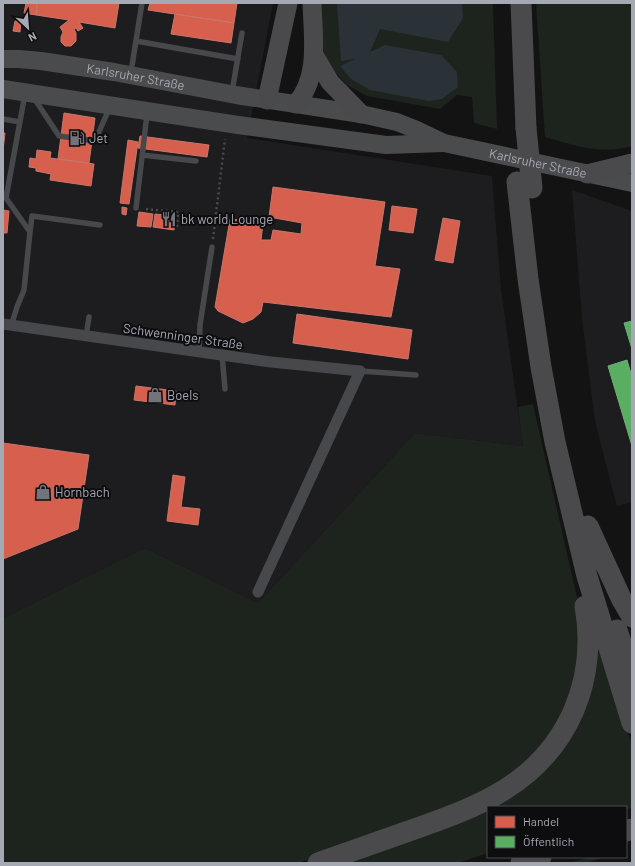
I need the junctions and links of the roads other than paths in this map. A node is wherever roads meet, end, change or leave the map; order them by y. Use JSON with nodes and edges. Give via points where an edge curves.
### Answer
{"nodes":[{"id":1,"x":142,"y":3,"type":"edge"},
{"id":2,"x":288,"y":3,"type":"edge"},
{"id":3,"x":312,"y":3,"type":"edge"},
{"id":4,"x":508,"y":3,"type":"edge"},
{"id":5,"x":520,"y":3,"type":"edge"},
{"id":6,"x":242,"y":33,"type":"dead end"},
{"id":7,"x":136,"y":41,"type":"junction"},
{"id":8,"x":314,"y":55,"type":"junction"},
{"id":9,"x":3,"y":59,"type":"edge"},
{"id":10,"x":238,"y":59,"type":"junction"},
{"id":11,"x":131,"y":75,"type":"junction"},
{"id":12,"x":3,"y":88,"type":"edge"},
{"id":13,"x":28,"y":92,"type":"junction"},
{"id":14,"x":231,"y":94,"type":"junction"},
{"id":15,"x":267,"y":100,"type":"junction"},
{"id":16,"x":111,"y":104,"type":"junction"},
{"id":17,"x":296,"y":104,"type":"junction"},
{"id":18,"x":148,"y":110,"type":"junction"},
{"id":19,"x":361,"y":114,"type":"junction"},
{"id":20,"x":3,"y":119,"type":"edge"},
{"id":21,"x":20,"y":122,"type":"junction"},
{"id":22,"x":519,"y":127,"type":"junction"},
{"id":23,"x":262,"y":128,"type":"junction"},
{"id":24,"x":444,"y":143,"type":"junction"},
{"id":25,"x":142,"y":155,"type":"junction"},
{"id":26,"x":196,"y":161,"type":"dead end"},
{"id":27,"x":632,"y":163,"type":"edge"},
{"id":28,"x":587,"y":174,"type":"junction"},
{"id":29,"x":632,"y":183,"type":"edge"},
{"id":30,"x":136,"y":208,"type":"road end"},
{"id":31,"x":100,"y":225,"type":"dead end"},
{"id":32,"x":30,"y":232,"type":"junction"},
{"id":33,"x":212,"y":248,"type":"road end"},
{"id":34,"x":88,"y":317,"type":"dead end"},
{"id":35,"x":7,"y":325,"type":"edge"},
{"id":36,"x":86,"y":336,"type":"junction"},
{"id":37,"x":199,"y":352,"type":"junction"},
{"id":38,"x":222,"y":355,"type":"junction"},
{"id":39,"x":360,"y":372,"type":"junction"},
{"id":40,"x":416,"y":375,"type":"dead end"},
{"id":41,"x":225,"y":389,"type":"dead end"},
{"id":42,"x":582,"y":529,"type":"junction"},
{"id":43,"x":258,"y":592,"type":"dead end"},
{"id":44,"x":632,"y":617,"type":"edge"},
{"id":45,"x":632,"y":675,"type":"edge"},
{"id":46,"x":632,"y":723,"type":"edge"},
{"id":47,"x":538,"y":858,"type":"edge"},
{"id":48,"x":318,"y":863,"type":"edge"},
{"id":49,"x":521,"y":863,"type":"edge"}],
"edges":[{"from":1,"to":7,"type":"lane"},
{"from":2,"to":15,"type":"highway"},
{"from":3,"to":8,"type":"highway"},
{"from":4,"to":22,"type":"highway"},
{"from":5,"to":22,"type":"highway"},
{"from":6,"to":10,"type":"lane"},
{"from":7,"to":10,"type":"lane"},
{"from":7,"to":11,"type":"lane"},
{"from":8,"to":17,"type":"highway","via":[[308,84]]},
{"from":8,"to":19,"type":"highway","via":[[330,82]]},
{"from":9,"to":11,"type":"main road","name":"Karlsruher Straße","via":[[41,61]]},
{"from":10,"to":14,"type":"lane"},
{"from":11,"to":14,"type":"main road","name":"Karlsruher Straße"},
{"from":12,"to":13,"type":"main road","name":"Karlsruher Straße"},
{"from":13,"to":16,"type":"main road","name":"Karlsruher Straße"},
{"from":13,"to":16,"type":"lane","via":[[59,136],[95,141]]},
{"from":13,"to":21,"type":"lane"},
{"from":14,"to":15,"type":"main road","name":"Karlsruher Straße"},
{"from":15,"to":17,"type":"main road","name":"Karlsruher Straße"},
{"from":15,"to":23,"type":"main road"},
{"from":16,"to":18,"type":"main road","name":"Karlsruher Straße"},
{"from":17,"to":19,"type":"main road","name":"Karlsruher Straße"},
{"from":17,"to":23,"type":"main road"},
{"from":18,"to":23,"type":"main road","name":"Karlsruher Straße"},
{"from":18,"to":25,"type":"lane"},
{"from":19,"to":24,"type":"main road","name":"Karlsruher Straße","via":[[397,122]]},
{"from":20,"to":21,"type":"lane"},
{"from":21,"to":32,"type":"lane","via":[[6,198]]},
{"from":22,"to":42,"type":"highway","via":[[525,185],[528,279],[541,367],[555,442]]},
{"from":23,"to":24,"type":"main road","name":"Karlsruher Straße","via":[[386,145]]},
{"from":24,"to":28,"type":"main road","name":"Karlsruher Straße"},
{"from":25,"to":26,"type":"lane"},
{"from":25,"to":30,"type":"lane"},
{"from":27,"to":28,"type":"highway"},
{"from":28,"to":29,"type":"main road","name":"Karlsruher Straße"},
{"from":31,"to":32,"type":"lane","via":[[32,216]]},
{"from":32,"to":35,"type":"lane","via":[[24,290]]},
{"from":33,"to":37,"type":"lane","via":[[200,325]]},
{"from":34,"to":36,"type":"lane"},
{"from":35,"to":36,"type":"street","name":"Schwenninger Straße"},
{"from":36,"to":37,"type":"street","name":"Schwenninger Straße"},
{"from":37,"to":38,"type":"street","name":"Schwenninger Straße"},
{"from":38,"to":39,"type":"street","name":"Schwenninger Straße"},
{"from":38,"to":41,"type":"lane"},
{"from":39,"to":40,"type":"lane"},
{"from":39,"to":43,"type":"street"},
{"from":42,"to":44,"type":"highway"},
{"from":42,"to":45,"type":"highway"},
{"from":42,"to":46,"type":"highway","via":[[596,610]]},
{"from":42,"to":48,"type":"highway","via":[[582,591],[588,634],[586,669],[577,702],[550,751],[524,777],[480,803],[440,820]]},
{"from":47,"to":49,"type":"highway"}]}
